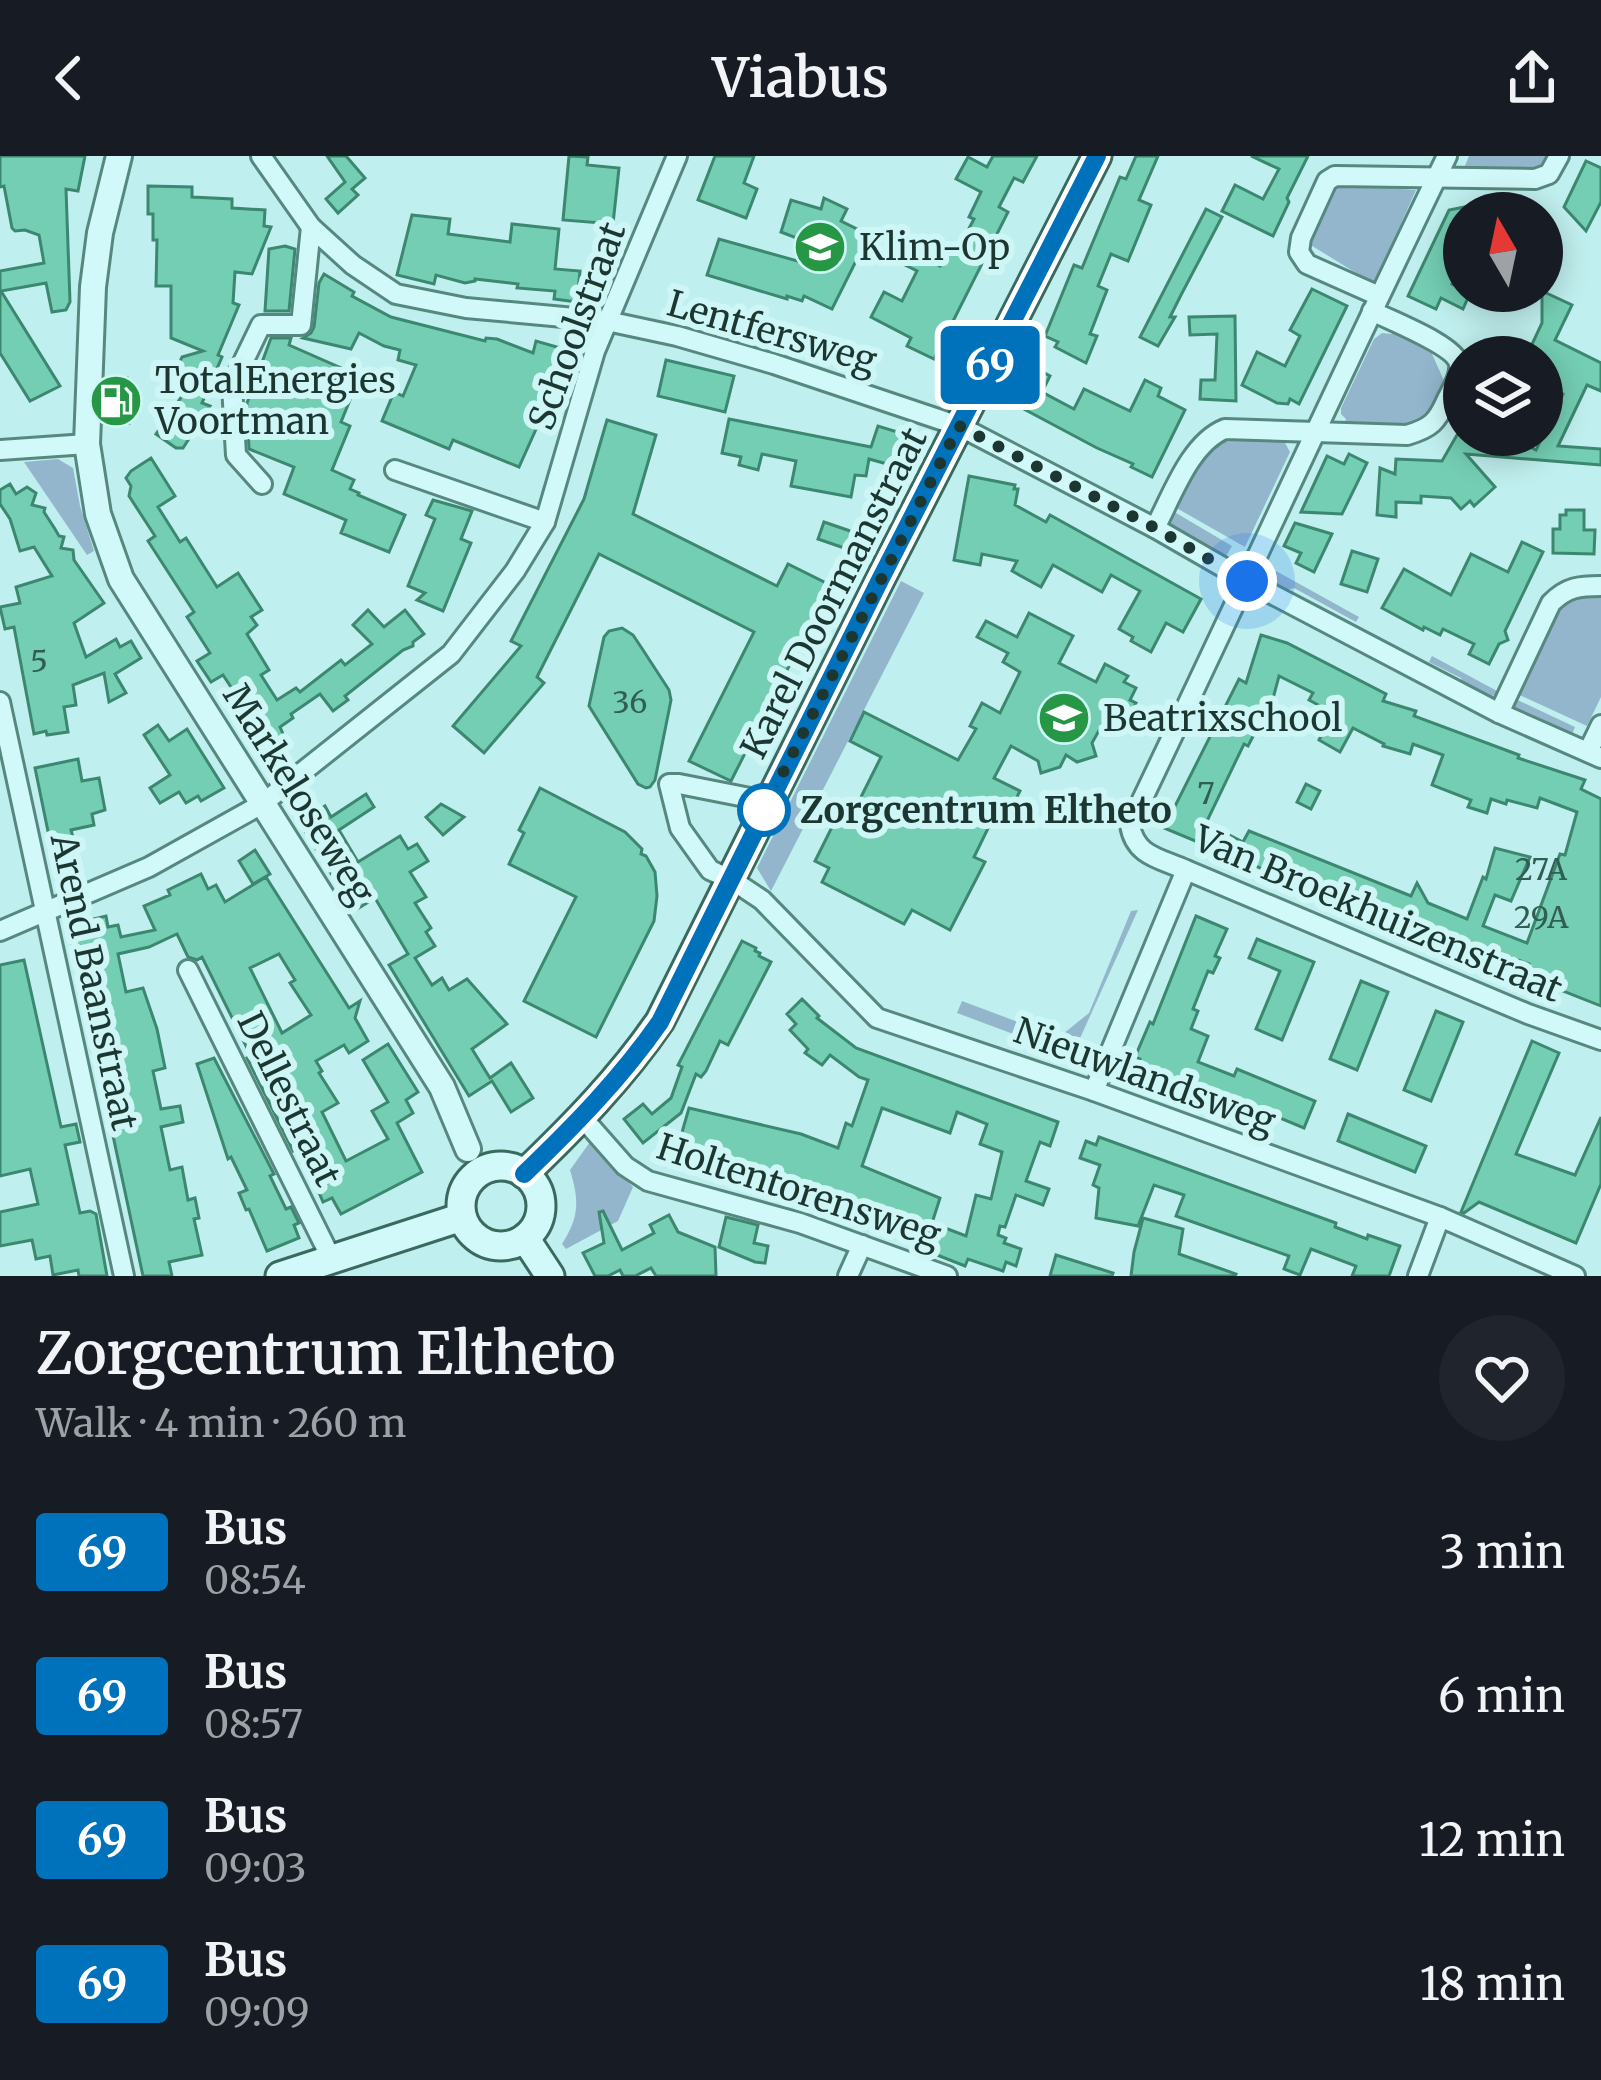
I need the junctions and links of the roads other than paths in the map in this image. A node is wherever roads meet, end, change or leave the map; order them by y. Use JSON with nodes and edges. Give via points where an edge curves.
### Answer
{"nodes":[{"id":1,"x":119,"y":156,"type":"edge"},
{"id":2,"x":129,"y":156,"type":"edge"},
{"id":3,"x":261,"y":156,"type":"edge"},
{"id":4,"x":677,"y":156,"type":"edge"},
{"id":5,"x":1097,"y":156,"type":"edge"},
{"id":6,"x":1447,"y":156,"type":"edge"},
{"id":7,"x":1559,"y":156,"type":"edge"},
{"id":8,"x":1436,"y":179,"type":"junction"},
{"id":9,"x":109,"y":196,"type":"junction"},
{"id":10,"x":311,"y":227,"type":"junction"},
{"id":11,"x":1376,"y":303,"type":"junction"},
{"id":12,"x":608,"y":321,"type":"junction"},
{"id":13,"x":959,"y":426,"type":"junction"},
{"id":14,"x":1315,"y":430,"type":"junction"},
{"id":15,"x":86,"y":444,"type":"junction"},
{"id":16,"x":0,"y":450,"type":"edge"},
{"id":17,"x":395,"y":470,"type":"dead end"},
{"id":18,"x":262,"y":484,"type":"dead end"},
{"id":19,"x":545,"y":522,"type":"junction"},
{"id":20,"x":1155,"y":528,"type":"junction"},
{"id":21,"x":1247,"y":581,"type":"junction"},
{"id":22,"x":1601,"y":586,"type":"edge"},
{"id":23,"x":2,"y":712,"type":"edge"},
{"id":24,"x":1499,"y":713,"type":"junction"},
{"id":25,"x":1601,"y":725,"type":"edge"},
{"id":26,"x":1594,"y":755,"type":"edge"},
{"id":27,"x":262,"y":804,"type":"junction"},
{"id":28,"x":766,"y":807,"type":"junction"},
{"id":29,"x":1186,"y":870,"type":"junction"},
{"id":30,"x":732,"y":880,"type":"junction"},
{"id":31,"x":47,"y":911,"type":"junction"},
{"id":32,"x":0,"y":931,"type":"edge"},
{"id":33,"x":188,"y":970,"type":"dead end"},
{"id":34,"x":1601,"y":1040,"type":"edge"},
{"id":35,"x":1094,"y":1091,"type":"junction"},
{"id":36,"x":581,"y":1116,"type":"junction"},
{"id":37,"x":475,"y":1160,"type":"junction"},
{"id":38,"x":524,"y":1174,"type":"junction"},
{"id":39,"x":462,"y":1216,"type":"junction"},
{"id":40,"x":1439,"y":1217,"type":"junction"},
{"id":41,"x":526,"y":1238,"type":"junction"},
{"id":42,"x":862,"y":1245,"type":"junction"},
{"id":43,"x":331,"y":1258,"type":"junction"},
{"id":44,"x":124,"y":1276,"type":"edge"},
{"id":45,"x":280,"y":1276,"type":"edge"},
{"id":46,"x":550,"y":1276,"type":"edge"},
{"id":47,"x":848,"y":1276,"type":"edge"},
{"id":48,"x":947,"y":1276,"type":"edge"},
{"id":49,"x":1418,"y":1276,"type":"edge"},
{"id":50,"x":1575,"y":1276,"type":"edge"}],
"edges":[{"from":1,"to":9,"type":"street"},
{"from":2,"to":9,"type":"street"},
{"from":3,"to":10,"type":"street","name":"Lentfersweg"},
{"from":4,"to":12,"type":"street","name":"Schoolstraat"},
{"from":5,"to":13,"type":"main road","name":"Karel Doormanstraat"},
{"from":6,"to":8,"type":"street","name":"Van Broekhuizenstraat"},
{"from":7,"to":8,"type":"street","via":[[1549,175],[1535,179]]},
{"from":8,"to":11,"type":"street","name":"Van Broekhuizenstraat"},
{"from":8,"to":11,"type":"street","via":[[1327,181],[1299,252]]},
{"from":9,"to":15,"type":"street","name":"Markeloseweg","via":[[93,286]]},
{"from":10,"to":12,"type":"street","name":"Lentfersweg","via":[[396,294]]},
{"from":10,"to":18,"type":"street","via":[[301,325],[261,325],[232,385],[236,455]]},
{"from":11,"to":14,"type":"street","name":"Van Broekhuizenstraat"},
{"from":11,"to":14,"type":"street","via":[[1458,359],[1440,416],[1407,435]]},
{"from":12,"to":13,"type":"street","name":"Lentfersweg","via":[[774,364]]},
{"from":12,"to":19,"type":"street","name":"Schoolstraat"},
{"from":13,"to":20,"type":"street","name":"Lentfersweg"},
{"from":13,"to":28,"type":"main road","name":"Karel Doormanstraat"},
{"from":14,"to":20,"type":"street","via":[[1211,434]]},
{"from":14,"to":21,"type":"street","name":"Van Broekhuizenstraat"},
{"from":15,"to":16,"type":"street"},
{"from":15,"to":27,"type":"street","name":"Markeloseweg","via":[[121,579]]},
{"from":17,"to":19,"type":"street"},
{"from":19,"to":27,"type":"street","name":"Schoolstraat","via":[[451,654]]},
{"from":20,"to":21,"type":"street","name":"Lentfersweg"},
{"from":21,"to":24,"type":"street","name":"Lentfersweg"},
{"from":21,"to":29,"type":"street","name":"Van Broekhuizenstraat","via":[[1130,825],[1140,850]]},
{"from":22,"to":24,"type":"street","via":[[1566,590],[1551,603]]},
{"from":23,"to":31,"type":"street","name":"Arend Baanstraat"},
{"from":24,"to":26,"type":"street","name":"Lentfersweg"},
{"from":25,"to":26,"type":"street"},
{"from":27,"to":31,"type":"street","name":"Schoolstraat","via":[[149,867]]},
{"from":27,"to":37,"type":"street","name":"Markeloseweg","via":[[442,1087]]},
{"from":28,"to":30,"type":"main road","name":"Karel Doormanstraat"},
{"from":28,"to":30,"type":"street","name":"Karel Doormanstraat","via":[[669,784],[680,828],[710,870]]},
{"from":29,"to":34,"type":"street","name":"Van Broekhuizenstraat"},
{"from":29,"to":35,"type":"street"},
{"from":30,"to":35,"type":"street","name":"Nieuwlandsweg","via":[[762,899],[877,1018]]},
{"from":30,"to":36,"type":"main road","name":"Karel Doormanstraat","via":[[660,1022]]},
{"from":31,"to":32,"type":"street","name":"Schoolstraat"},
{"from":31,"to":44,"type":"street","name":"Arend Baanstraat"},
{"from":33,"to":43,"type":"street","name":"Dellestraat"},
{"from":35,"to":40,"type":"street","name":"Nieuwlandsweg"},
{"from":36,"to":38,"type":"main road","name":"Karel Doormanstraat"},
{"from":36,"to":42,"type":"street","name":"Holtentorensweg","via":[[648,1181]]},
{"from":37,"to":38,"type":"main road"},
{"from":37,"to":39,"type":"main road"},
{"from":38,"to":41,"type":"main road","via":[[541,1207]]},
{"from":39,"to":41,"type":"main road","via":[[491,1245]]},
{"from":39,"to":43,"type":"main road"},
{"from":40,"to":49,"type":"street"},
{"from":40,"to":50,"type":"street","name":"Nieuwlandsweg"},
{"from":41,"to":46,"type":"main road"},
{"from":42,"to":47,"type":"street"},
{"from":42,"to":48,"type":"street","name":"Holtentorensweg"},
{"from":43,"to":45,"type":"main road"}]}
